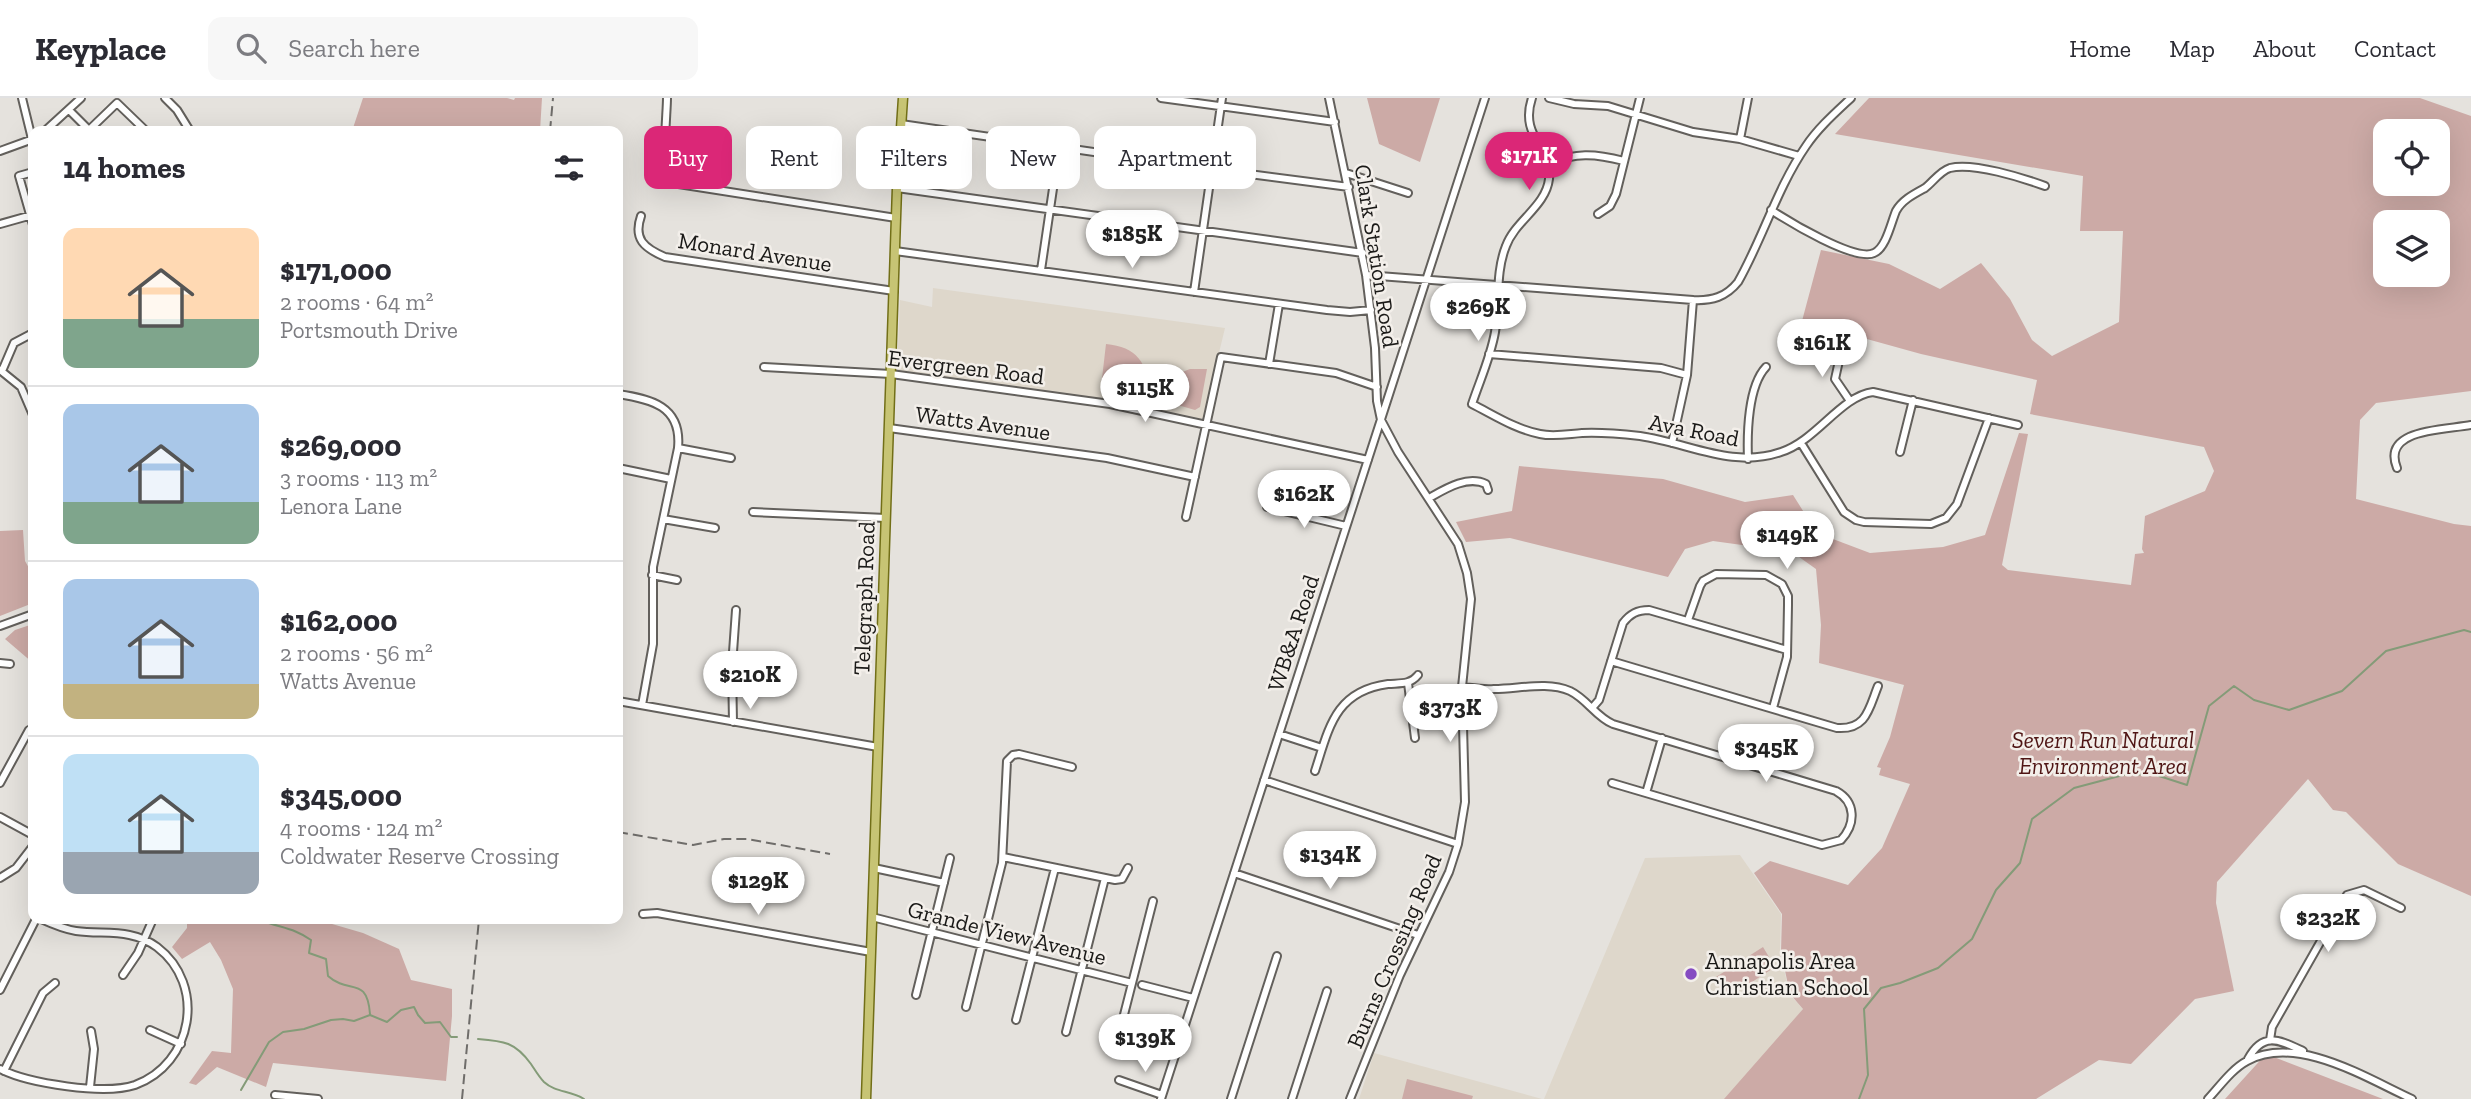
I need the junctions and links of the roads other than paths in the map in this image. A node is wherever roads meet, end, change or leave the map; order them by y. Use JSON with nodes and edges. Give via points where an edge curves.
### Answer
{"nodes":[{"id":1,"x":22,"y":98,"type":"edge"},
{"id":2,"x":81,"y":98,"type":"edge"},
{"id":3,"x":165,"y":98,"type":"edge"},
{"id":4,"x":667,"y":98,"type":"edge"},
{"id":5,"x":903,"y":98,"type":"edge"},
{"id":6,"x":1161,"y":98,"type":"edge"},
{"id":7,"x":1222,"y":98,"type":"edge"},
{"id":8,"x":1329,"y":98,"type":"edge"},
{"id":9,"x":1485,"y":98,"type":"edge"},
{"id":10,"x":1532,"y":98,"type":"edge"},
{"id":11,"x":1549,"y":98,"type":"edge"},
{"id":12,"x":1640,"y":98,"type":"edge"},
{"id":13,"x":1748,"y":98,"type":"edge"},
{"id":14,"x":1850,"y":98,"type":"edge"},
{"id":15,"x":1221,"y":106,"type":"junction"},
{"id":16,"x":69,"y":110,"type":"junction"},
{"id":17,"x":1635,"y":113,"type":"junction"},
{"id":18,"x":1335,"y":122,"type":"junction"},
{"id":19,"x":901,"y":124,"type":"joint"},
{"id":20,"x":30,"y":126,"type":"edge"},
{"id":21,"x":51,"y":126,"type":"edge"},
{"id":22,"x":85,"y":126,"type":"edge"},
{"id":23,"x":95,"y":126,"type":"edge"},
{"id":24,"x":141,"y":126,"type":"edge"},
{"id":25,"x":187,"y":126,"type":"edge"},
{"id":26,"x":1218,"y":126,"type":"edge"},
{"id":27,"x":986,"y":137,"type":"edge"},
{"id":28,"x":1740,"y":139,"type":"junction"},
{"id":29,"x":28,"y":141,"type":"edge"},
{"id":30,"x":0,"y":151,"type":"edge"},
{"id":31,"x":1799,"y":156,"type":"junction"},
{"id":32,"x":1624,"y":161,"type":"junction"},
{"id":33,"x":1547,"y":163,"type":"junction"},
{"id":34,"x":28,"y":173,"type":"edge"},
{"id":35,"x":1346,"y":173,"type":"junction"},
{"id":36,"x":1256,"y":175,"type":"edge"},
{"id":37,"x":2045,"y":186,"type":"dead end"},
{"id":38,"x":1349,"y":187,"type":"junction"},
{"id":39,"x":897,"y":189,"type":"edge"},
{"id":40,"x":904,"y":189,"type":"edge"},
{"id":41,"x":1054,"y":189,"type":"edge"},
{"id":42,"x":1208,"y":189,"type":"edge"},
{"id":43,"x":1408,"y":193,"type":"dead end"},
{"id":44,"x":28,"y":203,"type":"edge"},
{"id":45,"x":1051,"y":209,"type":"junction"},
{"id":46,"x":1771,"y":210,"type":"junction"},
{"id":47,"x":1598,"y":214,"type":"dead end"},
{"id":48,"x":28,"y":216,"type":"edge"},
{"id":49,"x":641,"y":216,"type":"dead end"},
{"id":50,"x":896,"y":218,"type":"junction"},
{"id":51,"x":0,"y":224,"type":"edge"},
{"id":52,"x":1202,"y":230,"type":"junction"},
{"id":53,"x":895,"y":251,"type":"junction"},
{"id":54,"x":1363,"y":253,"type":"junction"},
{"id":55,"x":1041,"y":271,"type":"junction"},
{"id":56,"x":1366,"y":275,"type":"junction"},
{"id":57,"x":1426,"y":279,"type":"junction"},
{"id":58,"x":1499,"y":285,"type":"junction"},
{"id":59,"x":894,"y":291,"type":"junction"},
{"id":60,"x":1194,"y":292,"type":"junction"},
{"id":61,"x":1693,"y":300,"type":"junction"},
{"id":62,"x":1279,"y":304,"type":"junction"},
{"id":63,"x":1371,"y":310,"type":"junction"},
{"id":64,"x":28,"y":336,"type":"edge"},
{"id":65,"x":1842,"y":347,"type":"dead end"},
{"id":66,"x":1489,"y":354,"type":"junction"},
{"id":67,"x":1269,"y":364,"type":"junction"},
{"id":68,"x":764,"y":367,"type":"dead end"},
{"id":69,"x":1766,"y":367,"type":"dead end"},
{"id":70,"x":1,"y":370,"type":"edge"},
{"id":71,"x":891,"y":374,"type":"junction"},
{"id":72,"x":1687,"y":374,"type":"junction"},
{"id":73,"x":1377,"y":387,"type":"junction"},
{"id":74,"x":623,"y":395,"type":"edge"},
{"id":75,"x":1913,"y":400,"type":"junction"},
{"id":76,"x":1850,"y":401,"type":"junction"},
{"id":77,"x":28,"y":403,"type":"edge"},
{"id":78,"x":1989,"y":418,"type":"junction"},
{"id":79,"x":1381,"y":420,"type":"junction"},
{"id":80,"x":1206,"y":424,"type":"junction"},
{"id":81,"x":2018,"y":425,"type":"dead end"},
{"id":82,"x":2471,"y":425,"type":"edge"},
{"id":83,"x":889,"y":428,"type":"junction"},
{"id":84,"x":1672,"y":443,"type":"junction"},
{"id":85,"x":1801,"y":443,"type":"junction"},
{"id":86,"x":678,"y":448,"type":"junction"},
{"id":87,"x":1900,"y":452,"type":"dead end"},
{"id":88,"x":731,"y":458,"type":"dead end"},
{"id":89,"x":1748,"y":458,"type":"junction"},
{"id":90,"x":1368,"y":460,"type":"junction"},
{"id":91,"x":2397,"y":468,"type":"dead end"},
{"id":92,"x":623,"y":469,"type":"edge"},
{"id":93,"x":1195,"y":477,"type":"junction"},
{"id":94,"x":671,"y":479,"type":"junction"},
{"id":95,"x":1488,"y":490,"type":"dead end"},
{"id":96,"x":1429,"y":498,"type":"junction"},
{"id":97,"x":1267,"y":507,"type":"dead end"},
{"id":98,"x":753,"y":512,"type":"dead end"},
{"id":99,"x":1186,"y":517,"type":"dead end"},
{"id":100,"x":886,"y":518,"type":"junction"},
{"id":101,"x":663,"y":519,"type":"junction"},
{"id":102,"x":1346,"y":526,"type":"junction"},
{"id":103,"x":715,"y":528,"type":"dead end"},
{"id":104,"x":652,"y":575,"type":"junction"},
{"id":105,"x":677,"y":580,"type":"dead end"},
{"id":106,"x":736,"y":610,"type":"dead end"},
{"id":107,"x":28,"y":616,"type":"edge"},
{"id":108,"x":1688,"y":620,"type":"junction"},
{"id":109,"x":0,"y":626,"type":"edge"},
{"id":110,"x":1787,"y":650,"type":"junction"},
{"id":111,"x":1611,"y":661,"type":"junction"},
{"id":112,"x":0,"y":663,"type":"edge"},
{"id":113,"x":10,"y":664,"type":"dead end"},
{"id":114,"x":1418,"y":675,"type":"dead end"},
{"id":115,"x":1408,"y":682,"type":"junction"},
{"id":116,"x":1878,"y":686,"type":"dead end"},
{"id":117,"x":1462,"y":687,"type":"junction"},
{"id":118,"x":623,"y":702,"type":"edge"},
{"id":119,"x":642,"y":705,"type":"junction"},
{"id":120,"x":1592,"y":708,"type":"junction"},
{"id":121,"x":1773,"y":708,"type":"junction"},
{"id":122,"x":733,"y":722,"type":"junction"},
{"id":123,"x":28,"y":732,"type":"edge"},
{"id":124,"x":1279,"y":734,"type":"junction"},
{"id":125,"x":1415,"y":738,"type":"dead end"},
{"id":126,"x":1662,"y":738,"type":"junction"},
{"id":127,"x":878,"y":747,"type":"junction"},
{"id":128,"x":1322,"y":748,"type":"junction"},
{"id":129,"x":1072,"y":766,"type":"dead end"},
{"id":130,"x":1315,"y":771,"type":"dead end"},
{"id":131,"x":1264,"y":780,"type":"junction"},
{"id":132,"x":0,"y":783,"type":"edge"},
{"id":133,"x":1612,"y":783,"type":"dead end"},
{"id":134,"x":1646,"y":793,"type":"junction"},
{"id":135,"x":0,"y":817,"type":"edge"},
{"id":136,"x":28,"y":832,"type":"edge"},
{"id":137,"x":1458,"y":844,"type":"junction"},
{"id":138,"x":28,"y":852,"type":"edge"},
{"id":139,"x":1003,"y":857,"type":"junction"},
{"id":140,"x":950,"y":858,"type":"dead end"},
{"id":141,"x":874,"y":868,"type":"junction"},
{"id":142,"x":1055,"y":868,"type":"junction"},
{"id":143,"x":1128,"y":868,"type":"dead end"},
{"id":144,"x":1234,"y":873,"type":"junction"},
{"id":145,"x":0,"y":878,"type":"edge"},
{"id":146,"x":1105,"y":878,"type":"junction"},
{"id":147,"x":943,"y":883,"type":"junction"},
{"id":148,"x":1153,"y":901,"type":"dead end"},
{"id":149,"x":2401,"y":908,"type":"dead end"},
{"id":150,"x":643,"y":914,"type":"dead end"},
{"id":151,"x":872,"y":917,"type":"junction"},
{"id":152,"x":36,"y":924,"type":"edge"},
{"id":153,"x":54,"y":924,"type":"edge"},
{"id":154,"x":151,"y":924,"type":"edge"},
{"id":155,"x":932,"y":932,"type":"junction"},
{"id":156,"x":1418,"y":935,"type":"junction"},
{"id":157,"x":145,"y":940,"type":"junction"},
{"id":158,"x":982,"y":944,"type":"junction"},
{"id":159,"x":871,"y":952,"type":"junction"},
{"id":160,"x":1277,"y":956,"type":"dead end"},
{"id":161,"x":1032,"y":957,"type":"junction"},
{"id":162,"x":1082,"y":971,"type":"junction"},
{"id":163,"x":124,"y":975,"type":"dead end"},
{"id":164,"x":1132,"y":983,"type":"junction"},
{"id":165,"x":55,"y":984,"type":"dead end"},
{"id":166,"x":1142,"y":985,"type":"dead end"},
{"id":167,"x":0,"y":990,"type":"edge"},
{"id":168,"x":1327,"y":991,"type":"dead end"},
{"id":169,"x":916,"y":995,"type":"dead end"},
{"id":170,"x":1193,"y":998,"type":"junction"},
{"id":171,"x":965,"y":1007,"type":"dead end"},
{"id":172,"x":1016,"y":1020,"type":"dead end"},
{"id":173,"x":150,"y":1030,"type":"dead end"},
{"id":174,"x":91,"y":1031,"type":"dead end"},
{"id":175,"x":1066,"y":1032,"type":"dead end"},
{"id":176,"x":2270,"y":1040,"type":"junction"},
{"id":177,"x":181,"y":1044,"type":"junction"},
{"id":178,"x":1116,"y":1046,"type":"dead end"},
{"id":179,"x":2307,"y":1054,"type":"junction"},
{"id":180,"x":2247,"y":1061,"type":"junction"},
{"id":181,"x":2,"y":1070,"type":"edge"},
{"id":182,"x":1119,"y":1080,"type":"dead end"},
{"id":183,"x":90,"y":1087,"type":"junction"},
{"id":184,"x":275,"y":1095,"type":"dead end"},
{"id":185,"x":1161,"y":1097,"type":"edge"},
{"id":186,"x":317,"y":1099,"type":"edge"},
{"id":187,"x":866,"y":1099,"type":"edge"},
{"id":188,"x":1231,"y":1099,"type":"edge"},
{"id":189,"x":1292,"y":1099,"type":"edge"},
{"id":190,"x":1350,"y":1099,"type":"edge"},
{"id":191,"x":2208,"y":1099,"type":"edge"},
{"id":192,"x":2412,"y":1099,"type":"edge"}],
"edges":[{"from":1,"to":20,"type":"street"},
{"from":2,"to":16,"type":"street"},
{"from":3,"to":25,"type":"street"},
{"from":4,"to":50,"type":"street","via":[[666,172],[672,183]]},
{"from":5,"to":19,"type":"main road","name":"Telegraph Road"},
{"from":6,"to":15,"type":"street"},
{"from":7,"to":15,"type":"street"},
{"from":8,"to":18,"type":"street","name":"Clark Station Road"},
{"from":9,"to":57,"type":"street","name":"WB&A Road"},
{"from":10,"to":33,"type":"street","via":[[1529,124]]},
{"from":11,"to":17,"type":"street"},
{"from":12,"to":17,"type":"street"},
{"from":13,"to":28,"type":"street"},
{"from":14,"to":31,"type":"street"},
{"from":15,"to":18,"type":"street"},
{"from":15,"to":26,"type":"street"},
{"from":16,"to":21,"type":"street"},
{"from":16,"to":22,"type":"street"},
{"from":17,"to":28,"type":"street","via":[[1693,132]]},
{"from":17,"to":32,"type":"street"},
{"from":18,"to":35,"type":"street","name":"Clark Station Road"},
{"from":19,"to":27,"type":"street"},
{"from":23,"to":24,"type":"street","via":[[117,103]]},
{"from":28,"to":31,"type":"street"},
{"from":29,"to":30,"type":"street"},
{"from":31,"to":46,"type":"street"},
{"from":32,"to":33,"type":"street","via":[[1585,154]]},
{"from":32,"to":47,"type":"street","via":[[1613,200]]},
{"from":33,"to":58,"type":"street","via":[[1547,188],[1507,242]]},
{"from":34,"to":44,"type":"street","via":[[19,176]]},
{"from":35,"to":38,"type":"street","name":"Clark Station Road"},
{"from":35,"to":43,"type":"street"},
{"from":36,"to":38,"type":"street"},
{"from":37,"to":46,"type":"street","via":[[2000,172],[1949,169],[1900,204],[1883,242],[1871,254],[1811,234]]},
{"from":38,"to":54,"type":"street","name":"Clark Station Road"},
{"from":39,"to":50,"type":"main road","name":"Telegraph Road"},
{"from":40,"to":45,"type":"street"},
{"from":41,"to":45,"type":"street"},
{"from":42,"to":52,"type":"street"},
{"from":45,"to":52,"type":"street"},
{"from":45,"to":55,"type":"street"},
{"from":46,"to":61,"type":"street","via":[[1735,286],[1716,299]]},
{"from":48,"to":51,"type":"street"},
{"from":49,"to":59,"type":"street","name":"Monard Avenue","via":[[640,238],[665,257]]},
{"from":50,"to":53,"type":"main road","name":"Telegraph Road"},
{"from":52,"to":54,"type":"street"},
{"from":52,"to":60,"type":"street"},
{"from":53,"to":55,"type":"street"},
{"from":53,"to":59,"type":"main road","name":"Telegraph Road"},
{"from":54,"to":56,"type":"street","name":"Clark Station Road"},
{"from":55,"to":60,"type":"street"},
{"from":56,"to":57,"type":"street"},
{"from":56,"to":63,"type":"street","name":"Clark Station Road"},
{"from":57,"to":58,"type":"street"},
{"from":57,"to":79,"type":"street","name":"WB&A Road"},
{"from":58,"to":61,"type":"street"},
{"from":58,"to":66,"type":"street"},
{"from":59,"to":71,"type":"main road","name":"Telegraph Road"},
{"from":60,"to":62,"type":"street"},
{"from":61,"to":72,"type":"street"},
{"from":62,"to":63,"type":"street","via":[[1340,312]]},
{"from":62,"to":67,"type":"street"},
{"from":63,"to":73,"type":"street","name":"Clark Station Road"},
{"from":64,"to":70,"type":"street","via":[[14,343]]},
{"from":65,"to":76,"type":"street","via":[[1835,379]]},
{"from":66,"to":72,"type":"street"},
{"from":66,"to":84,"type":"street","name":"Ava Road","via":[[1472,404],[1516,427],[1556,436],[1595,433]]},
{"from":67,"to":73,"type":"street","via":[[1344,374]]},
{"from":67,"to":80,"type":"street","via":[[1221,357]]},
{"from":68,"to":71,"type":"street","name":"Evergreen Road"},
{"from":69,"to":89,"type":"street","via":[[1758,376],[1747,437]]},
{"from":70,"to":77,"type":"street","via":[[21,387]]},
{"from":71,"to":80,"type":"street","name":"Evergreen Road","via":[[1119,405]]},
{"from":71,"to":83,"type":"main road","name":"Telegraph Road"},
{"from":72,"to":84,"type":"street"},
{"from":73,"to":79,"type":"street","name":"Clark Station Road"},
{"from":74,"to":86,"type":"street","via":[[649,400],[664,409],[676,424]]},
{"from":75,"to":76,"type":"street","name":"Ava Road","via":[[1873,392]]},
{"from":75,"to":78,"type":"street","name":"Ava Road"},
{"from":75,"to":87,"type":"street"},
{"from":76,"to":85,"type":"street","name":"Ava Road"},
{"from":78,"to":81,"type":"street","name":"Ava Road"},
{"from":78,"to":85,"type":"street","via":[[1957,504],[1946,518],[1931,524],[1864,522],[1849,516]]},
{"from":79,"to":90,"type":"street","name":"WB&A Road"},
{"from":79,"to":96,"type":"street","name":"Burns Crossing Road"},
{"from":80,"to":90,"type":"street","name":"Evergreen Road"},
{"from":80,"to":93,"type":"street"},
{"from":82,"to":91,"type":"street","via":[[2404,438],[2395,447]]},
{"from":83,"to":93,"type":"street","name":"Watts Avenue","via":[[1107,457]]},
{"from":83,"to":100,"type":"main road","name":"Telegraph Road"},
{"from":84,"to":89,"type":"street","name":"Ava Road","via":[[1718,456]]},
{"from":85,"to":89,"type":"street","name":"Ava Road","via":[[1772,455]]},
{"from":86,"to":88,"type":"street"},
{"from":86,"to":94,"type":"street"},
{"from":90,"to":102,"type":"street","name":"WB&A Road"},
{"from":92,"to":94,"type":"street"},
{"from":93,"to":99,"type":"street"},
{"from":94,"to":101,"type":"street"},
{"from":95,"to":96,"type":"street","via":[[1486,484],[1475,481],[1452,485]]},
{"from":96,"to":117,"type":"street","name":"Burns Crossing Road","via":[[1458,544],[1469,582]]},
{"from":97,"to":102,"type":"street"},
{"from":98,"to":100,"type":"street"},
{"from":100,"to":127,"type":"main road","name":"Telegraph Road"},
{"from":101,"to":103,"type":"street"},
{"from":101,"to":104,"type":"street"},
{"from":102,"to":124,"type":"street","name":"WB&A Road"},
{"from":104,"to":105,"type":"street"},
{"from":104,"to":119,"type":"street","via":[[653,644]]},
{"from":106,"to":122,"type":"street"},
{"from":107,"to":109,"type":"street"},
{"from":108,"to":110,"type":"street"},
{"from":108,"to":110,"type":"street","via":[[1700,586],[1709,577],[1766,575],[1782,584],[1788,596]]},
{"from":108,"to":111,"type":"street","via":[[1649,610],[1633,613],[1623,623]]},
{"from":110,"to":121,"type":"street"},
{"from":111,"to":120,"type":"street"},
{"from":111,"to":121,"type":"street"},
{"from":112,"to":113,"type":"street"},
{"from":114,"to":115,"type":"street"},
{"from":115,"to":125,"type":"street"},
{"from":115,"to":128,"type":"street","via":[[1352,696],[1333,719]]},
{"from":116,"to":121,"type":"street","via":[[1856,726],[1838,728]]},
{"from":117,"to":120,"type":"street","via":[[1554,687],[1577,695]]},
{"from":117,"to":137,"type":"street","name":"Burns Crossing Road","via":[[1465,802]]},
{"from":118,"to":119,"type":"street"},
{"from":119,"to":122,"type":"street"},
{"from":120,"to":126,"type":"street","via":[[1606,721]]},
{"from":122,"to":127,"type":"street"},
{"from":123,"to":132,"type":"street"},
{"from":124,"to":128,"type":"street"},
{"from":124,"to":131,"type":"street","name":"WB&A Road"},
{"from":126,"to":134,"type":"street"},
{"from":126,"to":134,"type":"street","via":[[1836,790],[1849,802],[1852,823],[1841,840],[1822,845]]},
{"from":127,"to":141,"type":"main road","name":"Telegraph Road"},
{"from":128,"to":130,"type":"street"},
{"from":129,"to":139,"type":"street","via":[[1023,755],[1008,759]]},
{"from":131,"to":137,"type":"street"},
{"from":131,"to":144,"type":"street","name":"WB&A Road"},
{"from":133,"to":134,"type":"street"},
{"from":135,"to":136,"type":"street"},
{"from":137,"to":156,"type":"street","name":"Burns Crossing Road"},
{"from":138,"to":145,"type":"street"},
{"from":139,"to":142,"type":"street"},
{"from":139,"to":158,"type":"street"},
{"from":140,"to":147,"type":"street"},
{"from":141,"to":147,"type":"street"},
{"from":141,"to":151,"type":"main road","name":"Telegraph Road"},
{"from":142,"to":146,"type":"street"},
{"from":142,"to":161,"type":"street"},
{"from":143,"to":146,"type":"street","via":[[1120,880]]},
{"from":144,"to":156,"type":"street"},
{"from":144,"to":170,"type":"street","name":"WB&A Road"},
{"from":146,"to":162,"type":"street"},
{"from":147,"to":155,"type":"street"},
{"from":148,"to":164,"type":"street"},
{"from":149,"to":176,"type":"street","via":[[2364,890],[2347,895],[2272,1027]]},
{"from":150,"to":159,"type":"street"},
{"from":151,"to":155,"type":"street","name":"Grande View Avenue"},
{"from":151,"to":159,"type":"main road","name":"Telegraph Road"},
{"from":152,"to":167,"type":"street"},
{"from":153,"to":157,"type":"street","via":[[72,930],[122,932]]},
{"from":154,"to":157,"type":"street"},
{"from":155,"to":158,"type":"street","name":"Grande View Avenue"},
{"from":155,"to":169,"type":"street"},
{"from":156,"to":190,"type":"street","name":"Burns Crossing Road"},
{"from":157,"to":163,"type":"street"},
{"from":157,"to":177,"type":"street","via":[[169,958],[184,984],[188,1018]]},
{"from":158,"to":161,"type":"street","name":"Grande View Avenue"},
{"from":158,"to":171,"type":"street"},
{"from":159,"to":187,"type":"main road","name":"Telegraph Road"},
{"from":160,"to":188,"type":"street"},
{"from":161,"to":162,"type":"street","name":"Grande View Avenue"},
{"from":161,"to":172,"type":"street"},
{"from":162,"to":164,"type":"street","name":"Grande View Avenue"},
{"from":162,"to":175,"type":"street"},
{"from":164,"to":178,"type":"street"},
{"from":165,"to":181,"type":"street","via":[[43,993]]},
{"from":166,"to":170,"type":"street"},
{"from":168,"to":189,"type":"street"},
{"from":170,"to":185,"type":"street","name":"WB&A Road"},
{"from":173,"to":177,"type":"street"},
{"from":174,"to":183,"type":"street"},
{"from":176,"to":179,"type":"street"},
{"from":176,"to":180,"type":"street","via":[[2258,1046]]},
{"from":177,"to":183,"type":"street","via":[[167,1065],[147,1079],[119,1088]]},
{"from":179,"to":180,"type":"street","via":[[2275,1053]]},
{"from":179,"to":192,"type":"street"},
{"from":180,"to":191,"type":"street"},
{"from":181,"to":183,"type":"street","via":[[31,1081]]},
{"from":182,"to":185,"type":"street"},
{"from":184,"to":186,"type":"street"}]}
